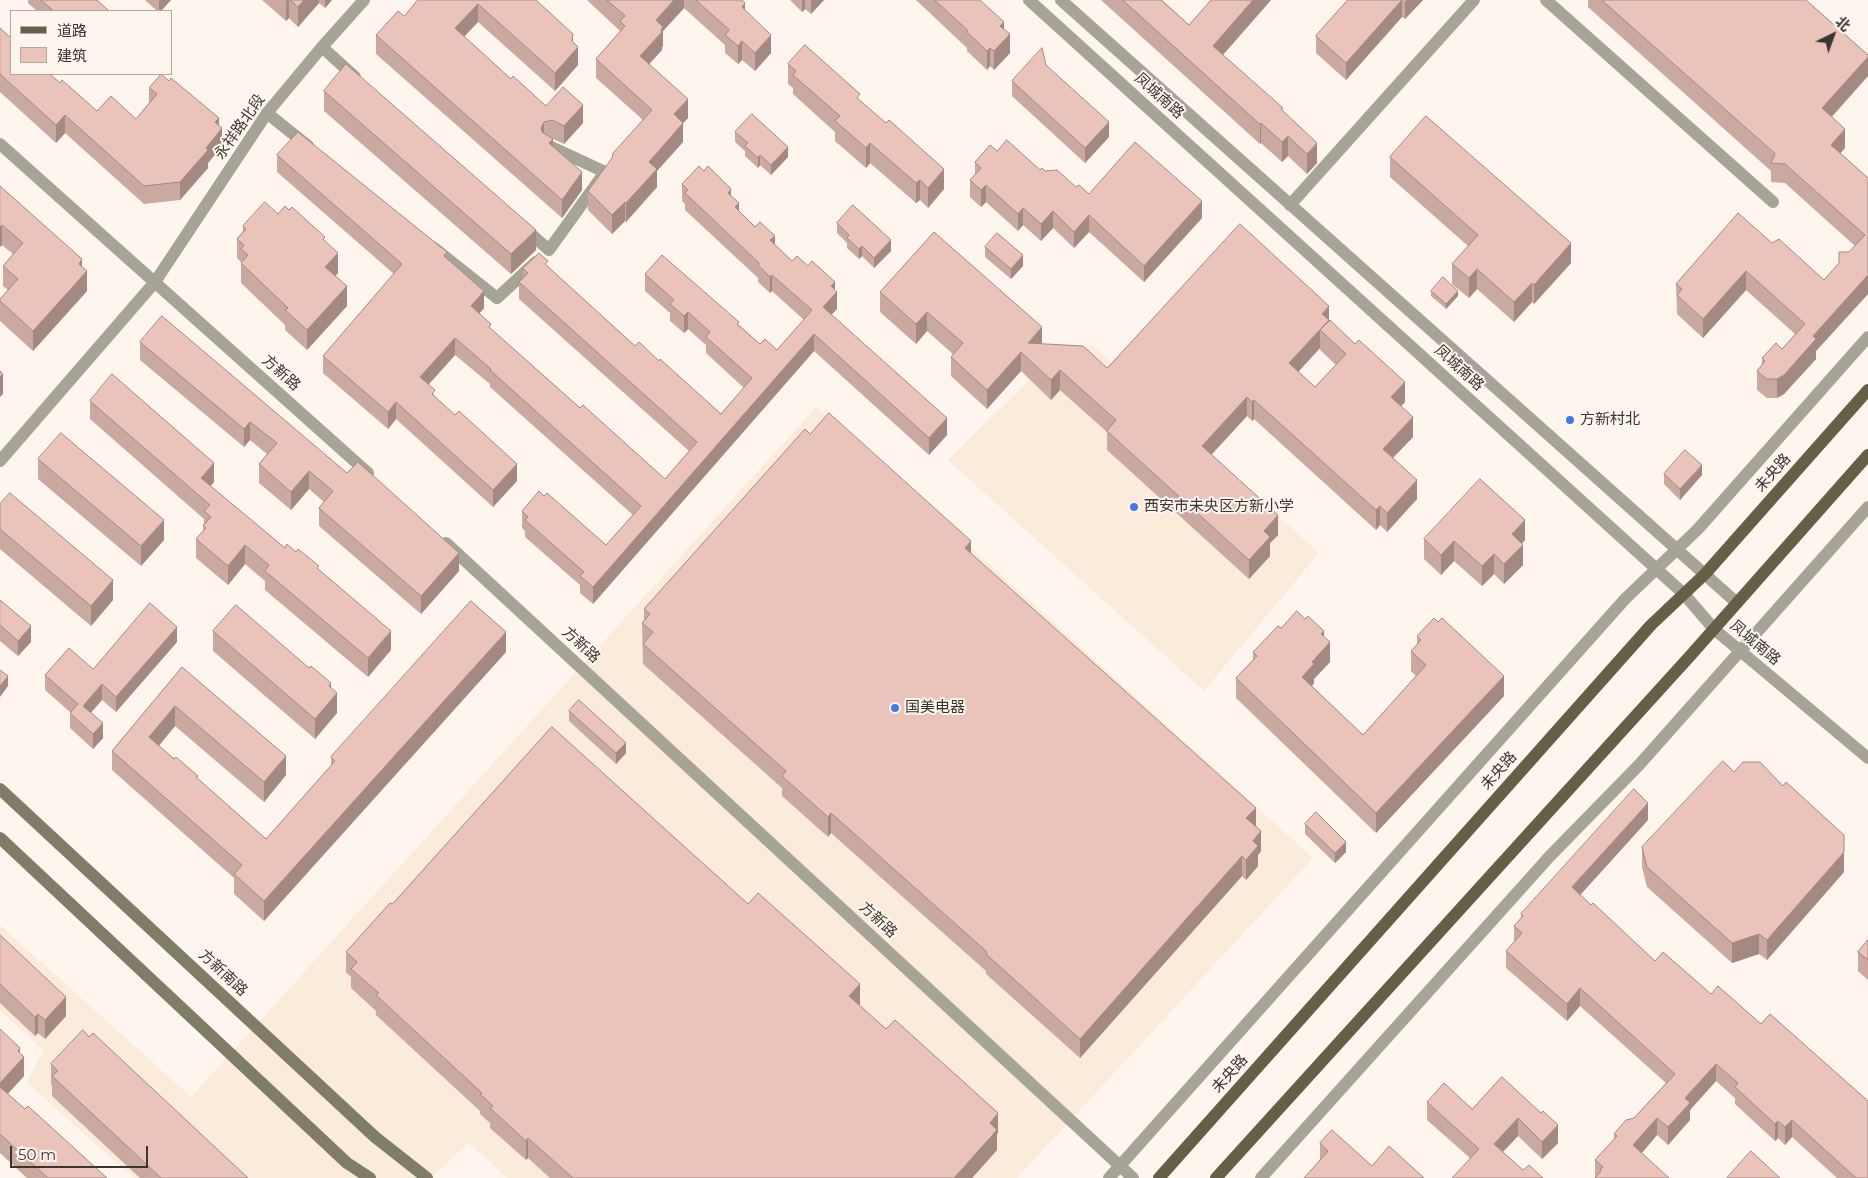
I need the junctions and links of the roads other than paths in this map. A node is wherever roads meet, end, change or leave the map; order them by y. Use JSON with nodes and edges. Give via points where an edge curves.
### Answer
{"nodes":[{"id":1,"x":364,"y":0,"type":"edge"},
{"id":2,"x":1029,"y":0,"type":"edge"},
{"id":3,"x":1061,"y":0,"type":"edge"},
{"id":4,"x":1474,"y":0,"type":"edge"},
{"id":5,"x":1546,"y":0,"type":"edge"},
{"id":6,"x":322,"y":47,"type":"junction"},
{"id":7,"x":366,"y":87,"type":"edge"},
{"id":8,"x":267,"y":113,"type":"junction"},
{"id":9,"x":0,"y":144,"type":"edge"},
{"id":10,"x":549,"y":146,"type":"edge"},
{"id":11,"x":320,"y":156,"type":"edge"},
{"id":12,"x":1773,"y":202,"type":"dead end"},
{"id":13,"x":1290,"y":205,"type":"junction"},
{"id":14,"x":513,"y":217,"type":"edge"},
{"id":15,"x":428,"y":242,"type":"edge"},
{"id":16,"x":549,"y":250,"type":"junction"},
{"id":17,"x":155,"y":282,"type":"junction"},
{"id":18,"x":1868,"y":337,"type":"edge"},
{"id":19,"x":1868,"y":390,"type":"edge"},
{"id":20,"x":1868,"y":455,"type":"edge"},
{"id":21,"x":0,"y":460,"type":"edge"},
{"id":22,"x":378,"y":482,"type":"edge"},
{"id":23,"x":1868,"y":507,"type":"edge"},
{"id":24,"x":438,"y":535,"type":"edge"},
{"id":25,"x":1677,"y":549,"type":"junction"},
{"id":26,"x":1656,"y":569,"type":"junction"},
{"id":27,"x":1705,"y":574,"type":"junction"},
{"id":28,"x":1684,"y":594,"type":"junction"},
{"id":29,"x":1738,"y":603,"type":"junction"},
{"id":30,"x":1714,"y":629,"type":"junction"},
{"id":31,"x":1741,"y":652,"type":"junction"},
{"id":32,"x":1868,"y":758,"type":"edge"},
{"id":33,"x":0,"y":789,"type":"edge"},
{"id":34,"x":0,"y":838,"type":"edge"},
{"id":35,"x":1120,"y":1166,"type":"junction"},
{"id":36,"x":370,"y":1178,"type":"edge"},
{"id":37,"x":427,"y":1178,"type":"edge"},
{"id":38,"x":1109,"y":1178,"type":"edge"},
{"id":39,"x":1133,"y":1178,"type":"edge"},
{"id":40,"x":1159,"y":1178,"type":"edge"},
{"id":41,"x":1216,"y":1178,"type":"edge"},
{"id":42,"x":1261,"y":1178,"type":"edge"}],
"edges":[{"from":1,"to":6,"type":"street","name":"永祥路北段"},
{"from":2,"to":26,"type":"street","name":"凤城南路"},
{"from":3,"to":13,"type":"street","name":"凤城南路"},
{"from":4,"to":13,"type":"street"},
{"from":5,"to":12,"type":"street"},
{"from":6,"to":7,"type":"street"},
{"from":6,"to":8,"type":"street","name":"永祥路北段"},
{"from":8,"to":11,"type":"street"},
{"from":8,"to":17,"type":"street","name":"永祥路北段"},
{"from":9,"to":17,"type":"street","name":"方新路"},
{"from":10,"to":16,"type":"street","via":[[605,172]]},
{"from":13,"to":25,"type":"street","name":"凤城南路"},
{"from":14,"to":16,"type":"street"},
{"from":15,"to":16,"type":"street","via":[[497,298]]},
{"from":17,"to":21,"type":"street","name":"永祥路北段"},
{"from":17,"to":22,"type":"street","name":"方新路"},
{"from":18,"to":25,"type":"street"},
{"from":19,"to":27,"type":"main road","name":"未央路"},
{"from":20,"to":29,"type":"main road"},
{"from":23,"to":31,"type":"street"},
{"from":24,"to":35,"type":"street","name":"方新路"},
{"from":25,"to":26,"type":"street"},
{"from":25,"to":27,"type":"street","name":"凤城南路"},
{"from":26,"to":28,"type":"street","name":"凤城南路"},
{"from":26,"to":35,"type":"street","via":[[1625,599]]},
{"from":27,"to":28,"type":"main road","name":"未央路"},
{"from":27,"to":29,"type":"street","name":"凤城南路"},
{"from":28,"to":30,"type":"street","name":"凤城南路"},
{"from":28,"to":40,"type":"main road","name":"未央路","via":[[1651,625]]},
{"from":29,"to":30,"type":"main road"},
{"from":30,"to":31,"type":"street","name":"凤城南路"},
{"from":30,"to":41,"type":"main road"},
{"from":31,"to":32,"type":"street","name":"凤城南路"},
{"from":31,"to":42,"type":"street","via":[[1639,765],[1550,856]]},
{"from":33,"to":37,"type":"main road","name":"方新南路","via":[[375,1137]]},
{"from":34,"to":36,"type":"main road","via":[[347,1163]]},
{"from":35,"to":38,"type":"street"},
{"from":35,"to":39,"type":"street","name":"方新路"}]}
